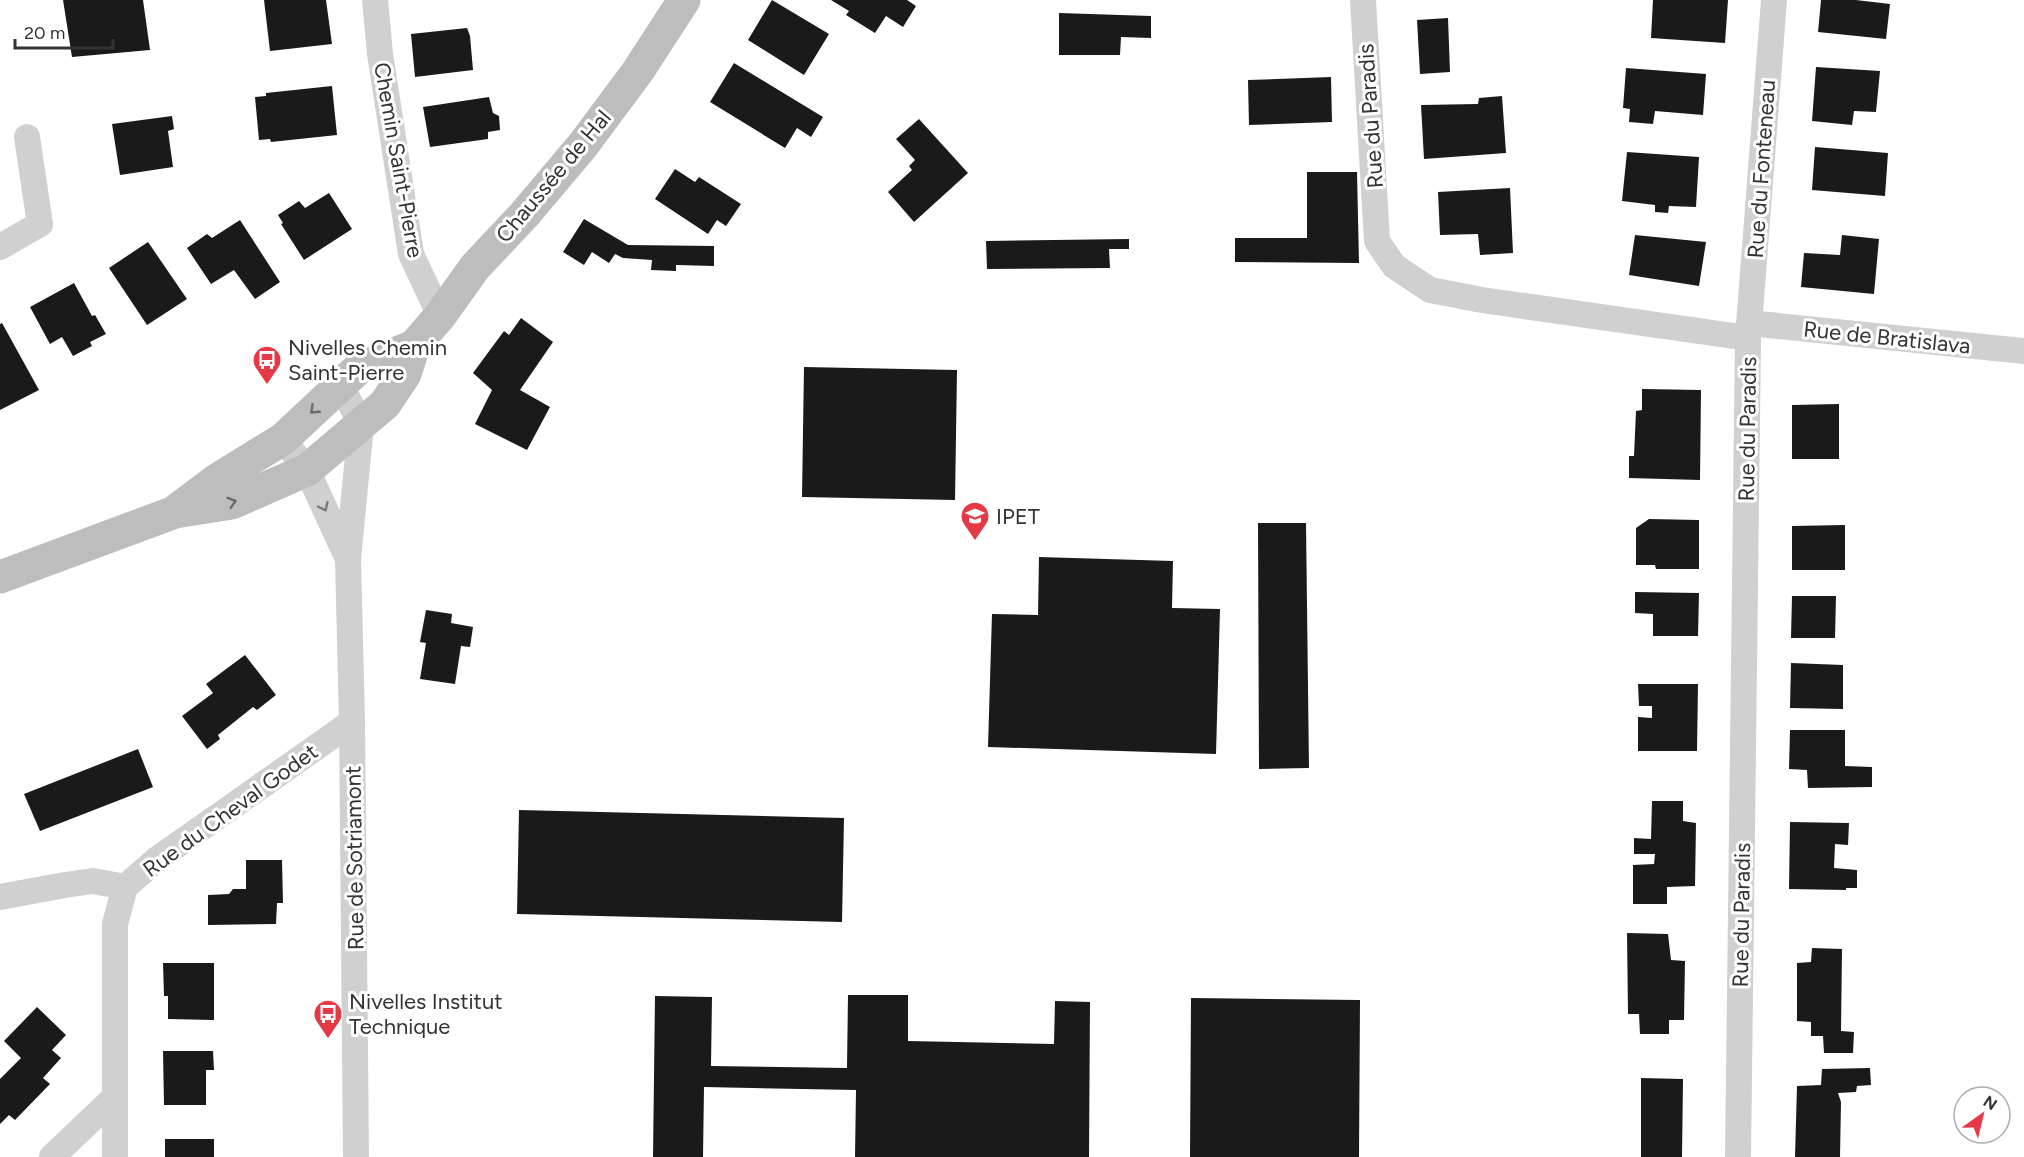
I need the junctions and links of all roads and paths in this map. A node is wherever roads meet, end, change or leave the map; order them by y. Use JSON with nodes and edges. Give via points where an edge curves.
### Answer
{"nodes":[{"id":1,"x":375,"y":0,"type":"edge"},
{"id":2,"x":684,"y":0,"type":"edge"},
{"id":3,"x":1363,"y":0,"type":"edge"},
{"id":4,"x":1774,"y":0,"type":"edge"},
{"id":5,"x":27,"y":137,"type":"dead end"},
{"id":6,"x":0,"y":247,"type":"edge"},
{"id":7,"x":440,"y":316,"type":"junction"},
{"id":8,"x":1749,"y":330,"type":"junction"},
{"id":9,"x":414,"y":346,"type":"junction"},
{"id":10,"x":2024,"y":351,"type":"edge"},
{"id":11,"x":340,"y":386,"type":"junction"},
{"id":12,"x":361,"y":425,"type":"junction"},
{"id":13,"x":283,"y":439,"type":"junction"},
{"id":14,"x":307,"y":470,"type":"junction"},
{"id":15,"x":175,"y":512,"type":"junction"},
{"id":16,"x":348,"y":559,"type":"junction"},
{"id":17,"x":0,"y":577,"type":"edge"},
{"id":18,"x":352,"y":722,"type":"junction"},
{"id":19,"x":125,"y":887,"type":"junction"},
{"id":20,"x":0,"y":897,"type":"edge"},
{"id":21,"x":115,"y":1097,"type":"junction"},
{"id":22,"x":52,"y":1157,"type":"edge"},
{"id":23,"x":115,"y":1157,"type":"edge"},
{"id":24,"x":356,"y":1157,"type":"edge"},
{"id":25,"x":1738,"y":1157,"type":"edge"}],
"edges":[{"from":1,"to":7,"type":"street","name":"Chemin Saint-Pierre","via":[[411,254]]},
{"from":2,"to":7,"type":"main road","name":"Chaussée de Hal","via":[[583,145],[475,267]]},
{"from":3,"to":8,"type":"street","name":"Rue du Paradis","via":[[1377,241],[1394,266],[1430,290],[1461,296]]},
{"from":4,"to":8,"type":"street","name":"Rue du Fonteneau"},
{"from":5,"to":6,"type":"street","via":[[40,224]]},
{"from":7,"to":9,"type":"main road","name":"Chaussée de Hal"},
{"from":8,"to":10,"type":"street","name":"Rue de Bratislava"},
{"from":8,"to":25,"type":"street","name":"Rue du Paradis"},
{"from":9,"to":11,"type":"main road","name":"Chaussée de Hal","via":[[359,368]]},
{"from":9,"to":12,"type":"main road","name":"Chaussée de Hal","via":[[400,382],[385,404]]},
{"from":11,"to":12,"type":"street"},
{"from":11,"to":13,"type":"main road","name":"Chaussée de Hal","one_way":true},
{"from":12,"to":14,"type":"main road","name":"Chaussée de Hal"},
{"from":12,"to":16,"type":"street","name":"Rue de Sotriamont"},
{"from":13,"to":14,"type":"street","name":"Rue de Sotriamont"},
{"from":13,"to":15,"type":"main road","name":"Chaussée de Hal","via":[[218,479]]},
{"from":15,"to":14,"type":"main road","name":"Chaussée de Hal","one_way":true,"via":[[232,503]]},
{"from":14,"to":16,"type":"street","name":"Rue de Sotriamont","one_way":true},
{"from":15,"to":17,"type":"main road","name":"Chaussée de Hal"},
{"from":16,"to":18,"type":"street","name":"Rue de Sotriamont"},
{"from":18,"to":19,"type":"street","name":"Rue du Cheval Godet","via":[[156,860]]},
{"from":18,"to":24,"type":"street","name":"Rue de Sotriamont"},
{"from":19,"to":20,"type":"street","via":[[93,881]]},
{"from":19,"to":21,"type":"street","name":"Rue du Cheval Godet","via":[[115,924]]},
{"from":21,"to":22,"type":"street"},
{"from":21,"to":23,"type":"street","name":"Rue du Cheval Godet"}]}
